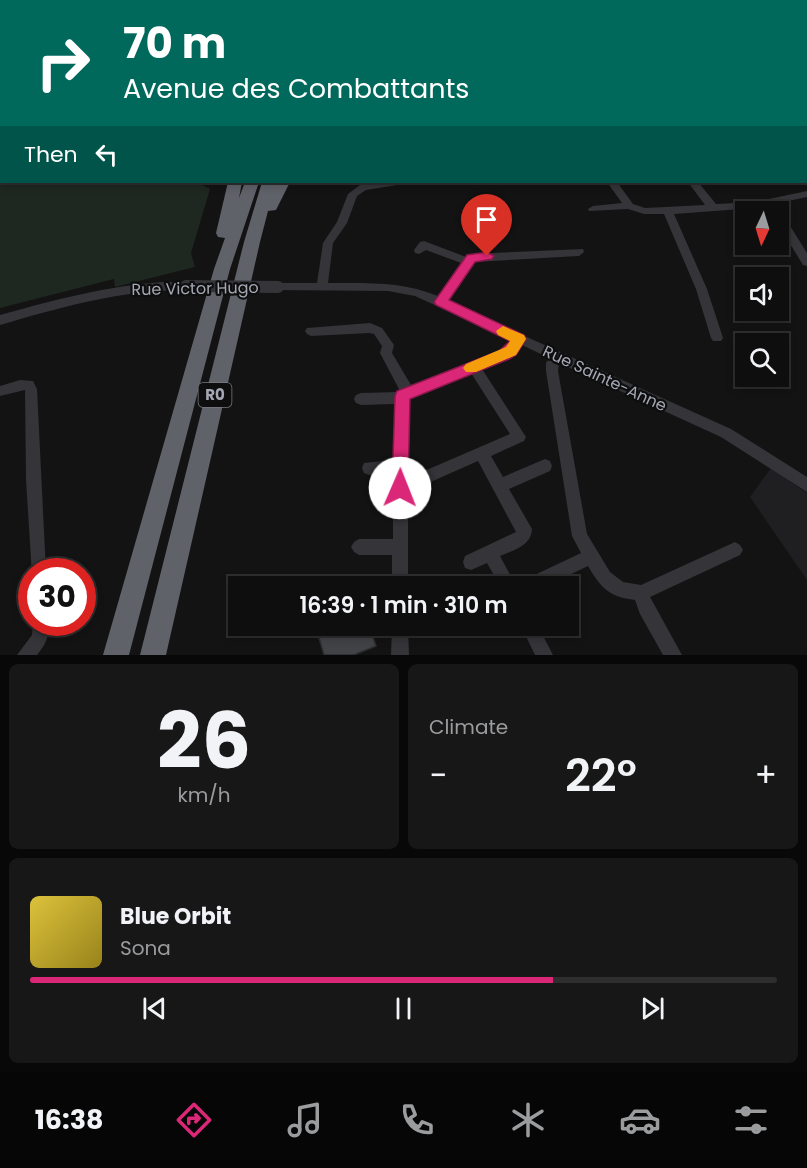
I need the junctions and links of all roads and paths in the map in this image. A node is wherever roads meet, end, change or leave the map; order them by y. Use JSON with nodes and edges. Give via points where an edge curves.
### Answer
{"nodes":[{"id":1,"x":235,"y":183,"type":"edge"},
{"id":2,"x":252,"y":183,"type":"edge"},
{"id":3,"x":269,"y":183,"type":"edge"},
{"id":4,"x":283,"y":183,"type":"edge"},
{"id":5,"x":390,"y":183,"type":"edge"},
{"id":6,"x":613,"y":183,"type":"edge"},
{"id":7,"x":694,"y":183,"type":"edge"},
{"id":8,"x":807,"y":194,"type":"edge"},
{"id":9,"x":789,"y":203,"type":"edge"},
{"id":10,"x":629,"y":206,"type":"junction"},
{"id":11,"x":713,"y":208,"type":"junction"},
{"id":12,"x":593,"y":209,"type":"dead end"},
{"id":13,"x":735,"y":209,"type":"edge"},
{"id":14,"x":668,"y":211,"type":"junction"},
{"id":15,"x":789,"y":233,"type":"edge"},
{"id":16,"x":252,"y":242,"type":"junction"},
{"id":17,"x":419,"y":250,"type":"dead end"},
{"id":18,"x":579,"y":252,"type":"dead end"},
{"id":19,"x":468,"y":262,"type":"junction"},
{"id":20,"x":807,"y":262,"type":"edge"},
{"id":21,"x":222,"y":269,"type":"junction"},
{"id":22,"x":322,"y":287,"type":"junction"},
{"id":23,"x":440,"y":302,"type":"junction"},
{"id":24,"x":0,"y":320,"type":"edge"},
{"id":25,"x":311,"y":331,"type":"dead end"},
{"id":26,"x":717,"y":338,"type":"dead end"},
{"id":27,"x":519,"y":339,"type":"junction"},
{"id":28,"x":557,"y":356,"type":"junction"},
{"id":29,"x":474,"y":367,"type":"junction"},
{"id":30,"x":0,"y":391,"type":"edge"},
{"id":31,"x":404,"y":395,"type":"junction"},
{"id":32,"x":361,"y":399,"type":"dead end"},
{"id":33,"x":482,"y":454,"type":"junction"},
{"id":34,"x":400,"y":466,"type":"junction"},
{"id":35,"x":545,"y":466,"type":"dead end"},
{"id":36,"x":369,"y":468,"type":"dead end"},
{"id":37,"x":807,"y":485,"type":"edge"},
{"id":38,"x":500,"y":486,"type":"junction"},
{"id":39,"x":400,"y":488,"type":"junction"},
{"id":40,"x":358,"y":547,"type":"dead end"},
{"id":41,"x":400,"y":547,"type":"junction"},
{"id":42,"x":735,"y":550,"type":"dead end"},
{"id":43,"x":490,"y":554,"type":"junction"},
{"id":44,"x":590,"y":557,"type":"junction"},
{"id":45,"x":37,"y":558,"type":"edge"},
{"id":46,"x":471,"y":562,"type":"dead end"},
{"id":47,"x":400,"y":576,"type":"edge"},
{"id":48,"x":502,"y":576,"type":"edge"},
{"id":49,"x":551,"y":576,"type":"edge"},
{"id":50,"x":641,"y":592,"type":"junction"},
{"id":51,"x":40,"y":636,"type":"edge"},
{"id":52,"x":400,"y":636,"type":"edge"},
{"id":53,"x":534,"y":636,"type":"edge"},
{"id":54,"x":26,"y":655,"type":"edge"},
{"id":55,"x":116,"y":655,"type":"edge"},
{"id":56,"x":153,"y":655,"type":"edge"},
{"id":57,"x":400,"y":655,"type":"edge"},
{"id":58,"x":544,"y":655,"type":"edge"},
{"id":59,"x":673,"y":655,"type":"edge"}],
"edges":[{"from":1,"to":21,"type":"highway","via":[[218,258]]},
{"from":2,"to":21,"type":"highway","number":"R0"},
{"from":3,"to":16,"type":"highway","number":"R0"},
{"from":4,"to":16,"type":"highway","via":[[262,232]]},
{"from":5,"to":22,"type":"street","via":[[363,187],[353,194],[342,223],[328,243]]},
{"from":6,"to":10,"type":"street"},
{"from":7,"to":11,"type":"street"},
{"from":8,"to":9,"type":"street"},
{"from":10,"to":12,"type":"street"},
{"from":10,"to":14,"type":"street","via":[[644,211]]},
{"from":11,"to":13,"type":"street"},
{"from":11,"to":14,"type":"street"},
{"from":14,"to":26,"type":"street","via":[[712,314]]},
{"from":15,"to":20,"type":"street"},
{"from":16,"to":56,"type":"highway","number":"R0"},
{"from":17,"to":19,"type":"street","via":[[424,245]]},
{"from":18,"to":19,"type":"street","via":[[476,257]]},
{"from":19,"to":23,"type":"street"},
{"from":21,"to":55,"type":"highway","number":"R0"},
{"from":22,"to":23,"type":"street","name":"Rue Sainte-Anne","via":[[403,288]]},
{"from":22,"to":24,"type":"street","name":"Rue Victor Hugo","bridge":true,"via":[[137,287]]},
{"from":23,"to":27,"type":"street","name":"Rue Sainte-Anne"},
{"from":25,"to":31,"type":"street","via":[[378,331],[388,345],[386,353]]},
{"from":27,"to":28,"type":"street","name":"Rue Sainte-Anne"},
{"from":27,"to":29,"type":"street","via":[[511,351]]},
{"from":28,"to":37,"type":"street","name":"Rue Sainte-Anne","via":[[726,433]]},
{"from":28,"to":44,"type":"street","via":[[552,363],[561,429],[580,536]]},
{"from":29,"to":31,"type":"street"},
{"from":29,"to":33,"type":"street","via":[[519,437]]},
{"from":30,"to":45,"type":"street","via":[[20,385],[31,389]]},
{"from":31,"to":32,"type":"street"},
{"from":31,"to":34,"type":"street"},
{"from":33,"to":38,"type":"street"},
{"from":33,"to":39,"type":"street"},
{"from":34,"to":36,"type":"street"},
{"from":34,"to":39,"type":"street"},
{"from":35,"to":38,"type":"street"},
{"from":38,"to":43,"type":"street","via":[[524,534]]},
{"from":39,"to":41,"type":"street"},
{"from":40,"to":41,"type":"street"},
{"from":41,"to":47,"type":"street"},
{"from":42,"to":50,"type":"street"},
{"from":43,"to":46,"type":"street"},
{"from":43,"to":48,"type":"street"},
{"from":44,"to":49,"type":"street"},
{"from":44,"to":50,"type":"street","via":[[611,585],[630,593]]},
{"from":50,"to":59,"type":"street"},
{"from":51,"to":54,"type":"street"},
{"from":52,"to":57,"type":"street"},
{"from":53,"to":58,"type":"street"}]}
